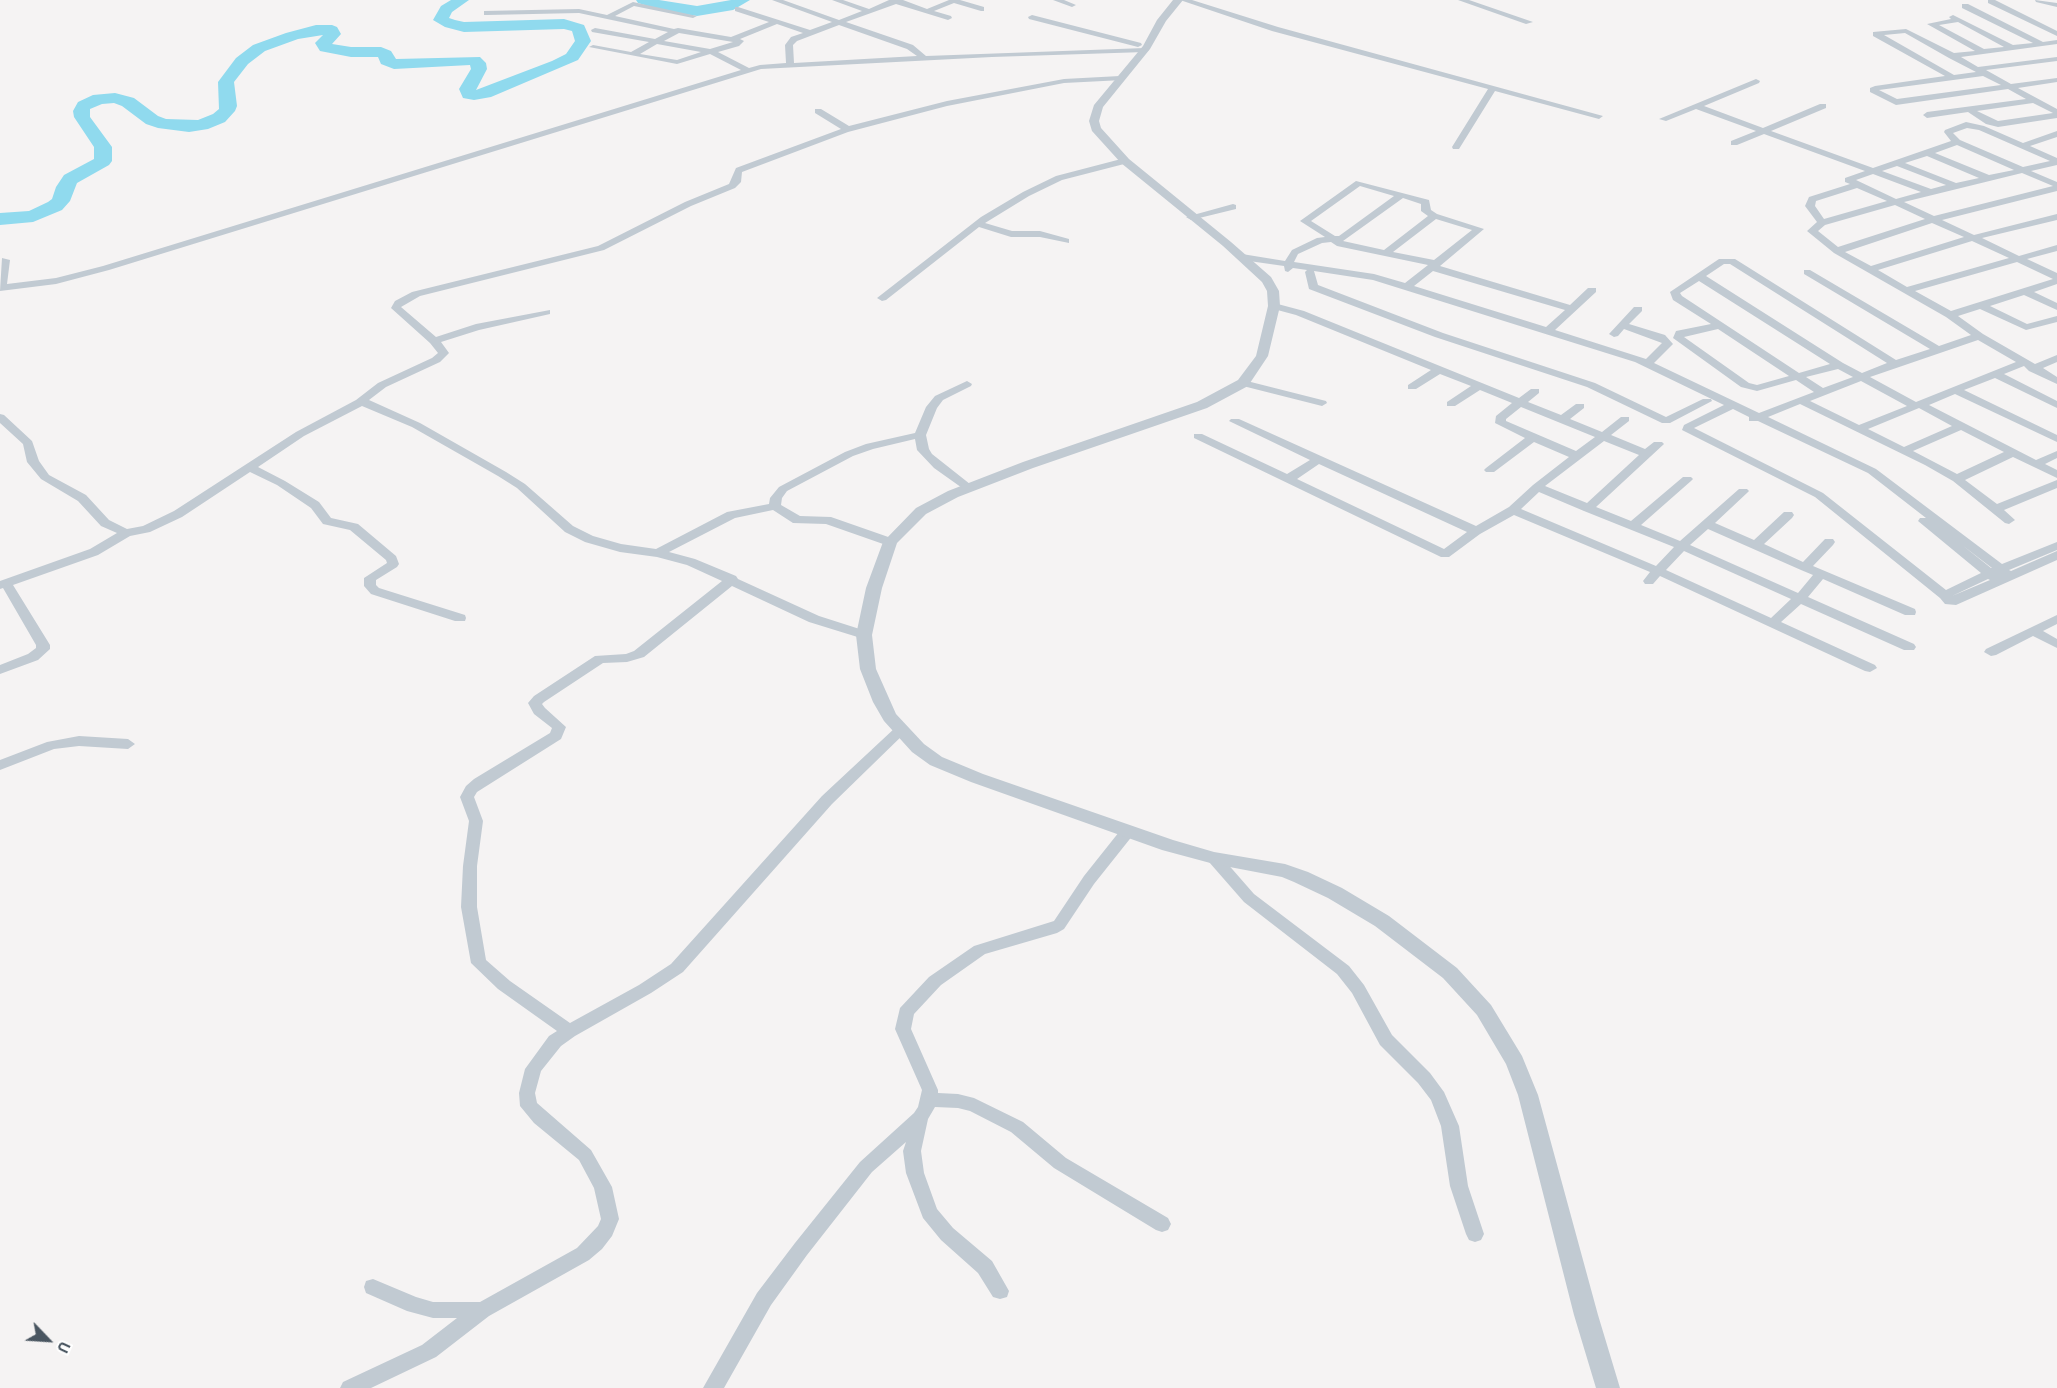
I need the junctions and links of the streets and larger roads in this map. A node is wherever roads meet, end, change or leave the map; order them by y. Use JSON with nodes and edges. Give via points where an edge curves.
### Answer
{"nodes":[{"id":1,"x":776,"y":0,"type":"edge"},
{"id":2,"x":807,"y":0,"type":"edge"},
{"id":3,"x":836,"y":0,"type":"edge"},
{"id":4,"x":896,"y":0,"type":"edge"},
{"id":5,"x":955,"y":0,"type":"edge"},
{"id":6,"x":1057,"y":0,"type":"edge"},
{"id":7,"x":1178,"y":0,"type":"edge"},
{"id":8,"x":1186,"y":0,"type":"edge"},
{"id":9,"x":1462,"y":0,"type":"edge"},
{"id":10,"x":2039,"y":0,"type":"edge"},
{"id":11,"x":1991,"y":1,"type":"edge"},
{"id":12,"x":594,"y":3,"type":"dead end"},
{"id":13,"x":1072,"y":5,"type":"dead end"},
{"id":14,"x":2057,"y":5,"type":"edge"},
{"id":15,"x":791,"y":6,"type":"junction"},
{"id":16,"x":1965,"y":6,"type":"dead end"},
{"id":17,"x":738,"y":9,"type":"dead end"},
{"id":18,"x":781,"y":9,"type":"dead end"},
{"id":19,"x":981,"y":9,"type":"dead end"},
{"id":20,"x":579,"y":11,"type":"junction"},
{"id":21,"x":869,"y":11,"type":"junction"},
{"id":22,"x":927,"y":11,"type":"junction"},
{"id":23,"x":487,"y":12,"type":"dead end"},
{"id":24,"x":771,"y":13,"type":"dead end"},
{"id":25,"x":1950,"y":15,"type":"dead end"},
{"id":26,"x":693,"y":16,"type":"dead end"},
{"id":27,"x":608,"y":17,"type":"junction"},
{"id":28,"x":760,"y":17,"type":"junction"},
{"id":29,"x":1032,"y":17,"type":"dead end"},
{"id":30,"x":948,"y":18,"type":"dead end"},
{"id":31,"x":1959,"y":20,"type":"junction"},
{"id":32,"x":776,"y":22,"type":"junction"},
{"id":33,"x":839,"y":22,"type":"junction"},
{"id":34,"x":1529,"y":22,"type":"dead end"},
{"id":35,"x":595,"y":30,"type":"dead end"},
{"id":36,"x":673,"y":31,"type":"junction"},
{"id":37,"x":810,"y":33,"type":"junction"},
{"id":38,"x":2057,"y":34,"type":"edge"},
{"id":39,"x":734,"y":39,"type":"junction"},
{"id":40,"x":656,"y":40,"type":"junction"},
{"id":41,"x":2057,"y":42,"type":"edge"},
{"id":42,"x":2042,"y":44,"type":"junction"},
{"id":43,"x":593,"y":47,"type":"dead end"},
{"id":44,"x":2012,"y":48,"type":"junction"},
{"id":45,"x":1146,"y":49,"type":"junction"},
{"id":46,"x":712,"y":52,"type":"junction"},
{"id":47,"x":1983,"y":52,"type":"junction"},
{"id":48,"x":633,"y":54,"type":"junction"},
{"id":49,"x":1952,"y":56,"type":"junction"},
{"id":50,"x":925,"y":59,"type":"junction"},
{"id":51,"x":2057,"y":59,"type":"edge"},
{"id":52,"x":790,"y":64,"type":"junction"},
{"id":53,"x":747,"y":70,"type":"junction"},
{"id":54,"x":1982,"y":71,"type":"junction"},
{"id":55,"x":1120,"y":78,"type":"junction"},
{"id":56,"x":1952,"y":78,"type":"junction"},
{"id":57,"x":2057,"y":80,"type":"edge"},
{"id":58,"x":1756,"y":81,"type":"dead end"},
{"id":59,"x":2040,"y":82,"type":"junction"},
{"id":60,"x":2010,"y":87,"type":"junction"},
{"id":61,"x":1493,"y":88,"type":"junction"},
{"id":62,"x":2057,"y":91,"type":"edge"},
{"id":63,"x":2034,"y":100,"type":"junction"},
{"id":64,"x":1696,"y":106,"type":"junction"},
{"id":65,"x":1823,"y":106,"type":"dead end"},
{"id":66,"x":1969,"y":109,"type":"junction"},
{"id":67,"x":818,"y":111,"type":"dead end"},
{"id":68,"x":2057,"y":114,"type":"edge"},
{"id":69,"x":1927,"y":115,"type":"dead end"},
{"id":70,"x":1599,"y":116,"type":"dead end"},
{"id":71,"x":1663,"y":119,"type":"dead end"},
{"id":72,"x":847,"y":129,"type":"junction"},
{"id":73,"x":1766,"y":131,"type":"junction"},
{"id":74,"x":2057,"y":134,"type":"edge"},
{"id":75,"x":1957,"y":142,"type":"junction"},
{"id":76,"x":1734,"y":143,"type":"dead end"},
{"id":77,"x":2023,"y":146,"type":"junction"},
{"id":78,"x":1456,"y":147,"type":"dead end"},
{"id":79,"x":1928,"y":153,"type":"junction"},
{"id":80,"x":1125,"y":161,"type":"junction"},
{"id":81,"x":2057,"y":162,"type":"edge"},
{"id":82,"x":1897,"y":163,"type":"junction"},
{"id":83,"x":2022,"y":169,"type":"junction"},
{"id":84,"x":1876,"y":171,"type":"junction"},
{"id":85,"x":1988,"y":178,"type":"junction"},
{"id":86,"x":1856,"y":185,"type":"junction"},
{"id":87,"x":1956,"y":186,"type":"junction"},
{"id":88,"x":2057,"y":187,"type":"edge"},
{"id":89,"x":1930,"y":192,"type":"junction"},
{"id":90,"x":1401,"y":195,"type":"junction"},
{"id":91,"x":1898,"y":202,"type":"junction"},
{"id":92,"x":1233,"y":207,"type":"dead end"},
{"id":93,"x":1194,"y":216,"type":"junction"},
{"id":94,"x":1434,"y":216,"type":"junction"},
{"id":95,"x":2057,"y":217,"type":"edge"},
{"id":96,"x":1934,"y":219,"type":"junction"},
{"id":97,"x":1822,"y":223,"type":"junction"},
{"id":98,"x":978,"y":224,"type":"junction"},
{"id":99,"x":1972,"y":238,"type":"junction"},
{"id":100,"x":1332,"y":240,"type":"junction"},
{"id":101,"x":1066,"y":241,"type":"dead end"},
{"id":102,"x":2057,"y":248,"type":"edge"},
{"id":103,"x":1837,"y":251,"type":"junction"},
{"id":104,"x":1386,"y":254,"type":"junction"},
{"id":105,"x":5,"y":260,"type":"dead end"},
{"id":106,"x":1245,"y":260,"type":"junction"},
{"id":107,"x":2020,"y":260,"type":"junction"},
{"id":108,"x":1435,"y":265,"type":"junction"},
{"id":109,"x":1289,"y":266,"type":"junction"},
{"id":110,"x":1872,"y":269,"type":"junction"},
{"id":111,"x":1310,"y":272,"type":"junction"},
{"id":112,"x":1807,"y":272,"type":"dead end"},
{"id":113,"x":1700,"y":277,"type":"junction"},
{"id":114,"x":2057,"y":277,"type":"edge"},
{"id":115,"x":2057,"y":281,"type":"edge"},
{"id":116,"x":1,"y":284,"type":"edge"},
{"id":117,"x":1408,"y":286,"type":"junction"},
{"id":118,"x":1593,"y":290,"type":"dead end"},
{"id":119,"x":1907,"y":290,"type":"junction"},
{"id":120,"x":2025,"y":291,"type":"junction"},
{"id":121,"x":882,"y":298,"type":"dead end"},
{"id":122,"x":1980,"y":305,"type":"junction"},
{"id":123,"x":1279,"y":307,"type":"junction"},
{"id":124,"x":2057,"y":308,"type":"edge"},
{"id":125,"x":1572,"y":309,"type":"junction"},
{"id":126,"x":1638,"y":309,"type":"dead end"},
{"id":127,"x":546,"y":312,"type":"dead end"},
{"id":128,"x":1950,"y":315,"type":"junction"},
{"id":129,"x":2057,"y":320,"type":"edge"},
{"id":130,"x":1622,"y":326,"type":"junction"},
{"id":131,"x":1719,"y":326,"type":"junction"},
{"id":132,"x":1549,"y":330,"type":"junction"},
{"id":133,"x":1614,"y":334,"type":"dead end"},
{"id":134,"x":1979,"y":336,"type":"junction"},
{"id":135,"x":434,"y":341,"type":"junction"},
{"id":136,"x":1937,"y":349,"type":"junction"},
{"id":137,"x":2057,"y":358,"type":"edge"},
{"id":138,"x":1647,"y":364,"type":"junction"},
{"id":139,"x":1895,"y":364,"type":"junction"},
{"id":140,"x":1839,"y":366,"type":"junction"},
{"id":141,"x":2028,"y":366,"type":"junction"},
{"id":142,"x":1438,"y":370,"type":"junction"},
{"id":143,"x":1995,"y":374,"type":"junction"},
{"id":144,"x":1796,"y":377,"type":"junction"},
{"id":145,"x":1863,"y":377,"type":"junction"},
{"id":146,"x":2057,"y":381,"type":"edge"},
{"id":147,"x":967,"y":384,"type":"dead end"},
{"id":148,"x":1250,"y":384,"type":"junction"},
{"id":149,"x":1479,"y":386,"type":"junction"},
{"id":150,"x":1412,"y":387,"type":"dead end"},
{"id":151,"x":1955,"y":390,"type":"junction"},
{"id":152,"x":1534,"y":391,"type":"dead end"},
{"id":153,"x":1823,"y":393,"type":"junction"},
{"id":154,"x":1707,"y":401,"type":"junction"},
{"id":155,"x":1802,"y":401,"type":"junction"},
{"id":156,"x":360,"y":402,"type":"junction"},
{"id":157,"x":1520,"y":402,"type":"junction"},
{"id":158,"x":1322,"y":403,"type":"dead end"},
{"id":159,"x":1450,"y":404,"type":"dead end"},
{"id":160,"x":1917,"y":405,"type":"junction"},
{"id":161,"x":2057,"y":405,"type":"edge"},
{"id":162,"x":1580,"y":406,"type":"dead end"},
{"id":163,"x":1728,"y":407,"type":"junction"},
{"id":164,"x":0,"y":417,"type":"edge"},
{"id":165,"x":1563,"y":419,"type":"junction"},
{"id":166,"x":1625,"y":419,"type":"dead end"},
{"id":167,"x":1752,"y":420,"type":"junction"},
{"id":168,"x":1235,"y":421,"type":"dead end"},
{"id":169,"x":1961,"y":426,"type":"junction"},
{"id":170,"x":1862,"y":428,"type":"junction"},
{"id":171,"x":920,"y":435,"type":"junction"},
{"id":172,"x":1198,"y":436,"type":"dead end"},
{"id":173,"x":1604,"y":436,"type":"junction"},
{"id":174,"x":1533,"y":437,"type":"junction"},
{"id":175,"x":2057,"y":439,"type":"edge"},
{"id":176,"x":1658,"y":444,"type":"dead end"},
{"id":177,"x":1906,"y":450,"type":"junction"},
{"id":178,"x":2013,"y":452,"type":"junction"},
{"id":179,"x":1647,"y":454,"type":"junction"},
{"id":180,"x":2057,"y":454,"type":"edge"},
{"id":181,"x":1577,"y":456,"type":"junction"},
{"id":182,"x":1319,"y":459,"type":"junction"},
{"id":183,"x":2036,"y":464,"type":"junction"},
{"id":184,"x":251,"y":468,"type":"junction"},
{"id":185,"x":1490,"y":470,"type":"dead end"},
{"id":186,"x":2057,"y":475,"type":"edge"},
{"id":187,"x":1288,"y":479,"type":"junction"},
{"id":188,"x":1687,"y":479,"type":"dead end"},
{"id":189,"x":1957,"y":479,"type":"junction"},
{"id":190,"x":2057,"y":484,"type":"edge"},
{"id":191,"x":1537,"y":487,"type":"junction"},
{"id":192,"x":969,"y":488,"type":"junction"},
{"id":193,"x":1743,"y":491,"type":"dead end"},
{"id":194,"x":774,"y":506,"type":"junction"},
{"id":195,"x":1588,"y":508,"type":"junction"},
{"id":196,"x":1996,"y":509,"type":"junction"},
{"id":197,"x":1513,"y":510,"type":"junction"},
{"id":198,"x":1788,"y":515,"type":"dead end"},
{"id":199,"x":2010,"y":520,"type":"dead end"},
{"id":200,"x":1708,"y":524,"type":"junction"},
{"id":201,"x":1633,"y":526,"type":"junction"},
{"id":202,"x":1476,"y":531,"type":"junction"},
{"id":203,"x":126,"y":534,"type":"junction"},
{"id":204,"x":890,"y":542,"type":"junction"},
{"id":205,"x":1829,"y":543,"type":"dead end"},
{"id":206,"x":1756,"y":545,"type":"junction"},
{"id":207,"x":1682,"y":546,"type":"junction"},
{"id":208,"x":658,"y":553,"type":"junction"},
{"id":209,"x":2054,"y":553,"type":"edge"},
{"id":210,"x":1805,"y":567,"type":"junction"},
{"id":211,"x":1821,"y":574,"type":"junction"},
{"id":212,"x":2000,"y":575,"type":"junction"},
{"id":213,"x":1654,"y":576,"type":"junction"},
{"id":214,"x":732,"y":579,"type":"junction"},
{"id":215,"x":3,"y":584,"type":"edge"},
{"id":216,"x":1800,"y":599,"type":"junction"},
{"id":217,"x":1910,"y":612,"type":"dead end"},
{"id":218,"x":460,"y":618,"type":"dead end"},
{"id":219,"x":2057,"y":619,"type":"edge"},
{"id":220,"x":1771,"y":624,"type":"junction"},
{"id":221,"x":2033,"y":631,"type":"junction"},
{"id":222,"x":864,"y":635,"type":"junction"},
{"id":223,"x":2057,"y":644,"type":"edge"},
{"id":224,"x":1909,"y":647,"type":"dead end"},
{"id":225,"x":1991,"y":652,"type":"dead end"},
{"id":226,"x":1870,"y":668,"type":"dead end"},
{"id":227,"x":0,"y":670,"type":"edge"},
{"id":228,"x":901,"y":730,"type":"junction"},
{"id":229,"x":128,"y":744,"type":"dead end"},
{"id":230,"x":0,"y":765,"type":"edge"},
{"id":231,"x":1128,"y":831,"type":"junction"},
{"id":232,"x":1223,"y":859,"type":"junction"},
{"id":233,"x":569,"y":1031,"type":"junction"},
{"id":234,"x":929,"y":1100,"type":"junction"},
{"id":235,"x":920,"y":1118,"type":"junction"},
{"id":236,"x":1162,"y":1224,"type":"dead end"},
{"id":237,"x":1475,"y":1234,"type":"dead end"},
{"id":238,"x":373,"y":1287,"type":"dead end"},
{"id":239,"x":1000,"y":1291,"type":"dead end"},
{"id":240,"x":482,"y":1310,"type":"junction"},
{"id":241,"x":350,"y":1388,"type":"edge"},
{"id":242,"x":713,"y":1388,"type":"edge"},
{"id":243,"x":1608,"y":1388,"type":"edge"}],
"edges":[{"from":1,"to":15,"type":"street"},
{"from":2,"to":15,"type":"street"},
{"from":3,"to":21,"type":"street"},
{"from":4,"to":21,"type":"street"},
{"from":4,"to":22,"type":"street"},
{"from":5,"to":19,"type":"street"},
{"from":5,"to":22,"type":"street"},
{"from":6,"to":13,"type":"street"},
{"from":7,"to":45,"type":"street"},
{"from":8,"to":61,"type":"street","via":[[1275,29]]},
{"from":9,"to":34,"type":"street"},
{"from":10,"to":14,"type":"street"},
{"from":11,"to":38,"type":"street"},
{"from":12,"to":20,"type":"street"},
{"from":15,"to":18,"type":"street"},
{"from":15,"to":33,"type":"street"},
{"from":16,"to":42,"type":"street"},
{"from":17,"to":28,"type":"street"},
{"from":20,"to":23,"type":"street"},
{"from":20,"to":27,"type":"street"},
{"from":21,"to":33,"type":"street"},
{"from":22,"to":30,"type":"street"},
{"from":24,"to":28,"type":"street"},
{"from":25,"to":31,"type":"street"},
{"from":26,"to":27,"type":"street","via":[[633,4]]},
{"from":27,"to":36,"type":"street"},
{"from":28,"to":32,"type":"street"},
{"from":29,"to":45,"type":"street"},
{"from":31,"to":44,"type":"street"},
{"from":31,"to":47,"type":"street","via":[[1931,24]]},
{"from":32,"to":37,"type":"street"},
{"from":32,"to":39,"type":"street"},
{"from":33,"to":37,"type":"street"},
{"from":33,"to":50,"type":"street","via":[[910,47]]},
{"from":35,"to":40,"type":"street"},
{"from":36,"to":39,"type":"street"},
{"from":36,"to":40,"type":"street"},
{"from":37,"to":52,"type":"street","via":[[790,42]]},
{"from":39,"to":46,"type":"street","via":[[740,41]]},
{"from":40,"to":46,"type":"street"},
{"from":40,"to":48,"type":"street"},
{"from":41,"to":42,"type":"street"},
{"from":42,"to":44,"type":"street"},
{"from":43,"to":48,"type":"street"},
{"from":44,"to":47,"type":"street"},
{"from":45,"to":50,"type":"street"},
{"from":45,"to":55,"type":"street"},
{"from":46,"to":48,"type":"street","via":[[677,62]]},
{"from":46,"to":53,"type":"street"},
{"from":47,"to":49,"type":"street"},
{"from":49,"to":54,"type":"street"},
{"from":49,"to":56,"type":"street","via":[[1906,31],[1876,34]]},
{"from":50,"to":52,"type":"street"},
{"from":51,"to":54,"type":"street"},
{"from":52,"to":53,"type":"street"},
{"from":53,"to":116,"type":"street","via":[[106,268],[56,280]]},
{"from":54,"to":56,"type":"street"},
{"from":54,"to":60,"type":"street"},
{"from":55,"to":72,"type":"street","via":[[1064,81]]},
{"from":55,"to":80,"type":"street","via":[[1098,107],[1094,121],[1096,129]]},
{"from":56,"to":60,"type":"street","via":[[1873,89],[1896,102]]},
{"from":57,"to":59,"type":"street"},
{"from":58,"to":64,"type":"street"},
{"from":59,"to":60,"type":"street"},
{"from":59,"to":62,"type":"street"},
{"from":60,"to":63,"type":"street"},
{"from":61,"to":70,"type":"street"},
{"from":61,"to":78,"type":"street"},
{"from":63,"to":66,"type":"street"},
{"from":63,"to":68,"type":"street"},
{"from":64,"to":71,"type":"street"},
{"from":64,"to":73,"type":"street"},
{"from":65,"to":73,"type":"street"},
{"from":66,"to":68,"type":"street","via":[[1998,124]]},
{"from":66,"to":69,"type":"street"},
{"from":67,"to":72,"type":"street"},
{"from":72,"to":135,"type":"street","via":[[739,170],[732,186],[601,248],[416,294],[399,303],[398,311]]},
{"from":73,"to":76,"type":"street"},
{"from":73,"to":84,"type":"street"},
{"from":74,"to":77,"type":"street"},
{"from":75,"to":77,"type":"street","via":[[1949,130],[1969,125]]},
{"from":75,"to":79,"type":"street"},
{"from":75,"to":83,"type":"street"},
{"from":77,"to":81,"type":"street"},
{"from":79,"to":82,"type":"street"},
{"from":79,"to":85,"type":"street"},
{"from":80,"to":93,"type":"street"},
{"from":80,"to":98,"type":"street","via":[[1059,178]]},
{"from":81,"to":83,"type":"street"},
{"from":82,"to":84,"type":"street"},
{"from":82,"to":87,"type":"street"},
{"from":83,"to":85,"type":"street"},
{"from":83,"to":88,"type":"street"},
{"from":84,"to":86,"type":"street","via":[[1849,179]]},
{"from":84,"to":89,"type":"street"},
{"from":85,"to":87,"type":"street"},
{"from":86,"to":91,"type":"street"},
{"from":86,"to":97,"type":"street","via":[[1812,199],[1813,210]]},
{"from":87,"to":89,"type":"street"},
{"from":88,"to":96,"type":"street"},
{"from":89,"to":91,"type":"street"},
{"from":90,"to":94,"type":"street","via":[[1426,202],[1426,211]]},
{"from":90,"to":100,"type":"street","via":[[1341,239]]},
{"from":90,"to":100,"type":"street","via":[[1359,183],[1305,221]]},
{"from":91,"to":96,"type":"street"},
{"from":91,"to":97,"type":"street"},
{"from":92,"to":93,"type":"street"},
{"from":93,"to":106,"type":"street"},
{"from":94,"to":104,"type":"street"},
{"from":94,"to":108,"type":"street","via":[[1479,229]]},
{"from":95,"to":99,"type":"street"},
{"from":96,"to":99,"type":"street"},
{"from":96,"to":103,"type":"street"},
{"from":97,"to":103,"type":"street","via":[[1812,229],[1813,234]]},
{"from":98,"to":101,"type":"street","via":[[1011,234],[1040,234]]},
{"from":98,"to":121,"type":"street"},
{"from":99,"to":107,"type":"street"},
{"from":99,"to":110,"type":"street"},
{"from":100,"to":104,"type":"street"},
{"from":100,"to":109,"type":"street","via":[[1320,240],[1295,252]]},
{"from":102,"to":107,"type":"street"},
{"from":103,"to":110,"type":"street"},
{"from":104,"to":108,"type":"street"},
{"from":105,"to":116,"type":"street"},
{"from":106,"to":109,"type":"street"},
{"from":106,"to":123,"type":"street","via":[[1270,285]]},
{"from":107,"to":114,"type":"street"},
{"from":107,"to":119,"type":"street"},
{"from":108,"to":117,"type":"street"},
{"from":108,"to":125,"type":"street"},
{"from":109,"to":111,"type":"street"},
{"from":109,"to":117,"type":"street","via":[[1349,272]]},
{"from":110,"to":119,"type":"street"},
{"from":111,"to":154,"type":"street","via":[[1393,288],[1610,357],[1660,376]]},
{"from":111,"to":154,"type":"street","via":[[1313,287],[1439,335],[1591,385],[1666,421]]},
{"from":112,"to":136,"type":"street"},
{"from":113,"to":131,"type":"street","via":[[1675,295]]},
{"from":113,"to":139,"type":"street","via":[[1722,261],[1737,263]]},
{"from":113,"to":140,"type":"street"},
{"from":115,"to":120,"type":"street"},
{"from":117,"to":132,"type":"street"},
{"from":118,"to":125,"type":"street"},
{"from":119,"to":128,"type":"street"},
{"from":120,"to":122,"type":"street"},
{"from":120,"to":124,"type":"street"},
{"from":122,"to":128,"type":"street"},
{"from":122,"to":129,"type":"street","via":[[2026,327]]},
{"from":123,"to":142,"type":"street"},
{"from":123,"to":148,"type":"street"},
{"from":125,"to":132,"type":"street"},
{"from":126,"to":130,"type":"street"},
{"from":127,"to":135,"type":"street","via":[[476,327]]},
{"from":128,"to":134,"type":"street"},
{"from":130,"to":133,"type":"street"},
{"from":130,"to":138,"type":"street","via":[[1667,341]]},
{"from":131,"to":144,"type":"street"},
{"from":131,"to":144,"type":"street","via":[[1680,333],[1678,338],[1745,386],[1757,388]]},
{"from":132,"to":138,"type":"street"},
{"from":134,"to":136,"type":"street"},
{"from":134,"to":141,"type":"street"},
{"from":135,"to":156,"type":"street","via":[[444,351],[442,357],[382,385]]},
{"from":136,"to":139,"type":"street"},
{"from":137,"to":141,"type":"street"},
{"from":138,"to":163,"type":"street"},
{"from":139,"to":145,"type":"street"},
{"from":140,"to":144,"type":"street"},
{"from":140,"to":145,"type":"street"},
{"from":141,"to":143,"type":"street"},
{"from":141,"to":146,"type":"street"},
{"from":142,"to":149,"type":"street"},
{"from":142,"to":150,"type":"street"},
{"from":143,"to":151,"type":"street"},
{"from":143,"to":161,"type":"street"},
{"from":144,"to":153,"type":"street"},
{"from":145,"to":153,"type":"street"},
{"from":145,"to":160,"type":"street"},
{"from":147,"to":171,"type":"street","via":[[939,398]]},
{"from":148,"to":158,"type":"street"},
{"from":148,"to":192,"type":"street","via":[[1202,405]]},
{"from":149,"to":157,"type":"street"},
{"from":149,"to":159,"type":"street"},
{"from":151,"to":160,"type":"street"},
{"from":151,"to":175,"type":"street"},
{"from":152,"to":157,"type":"street"},
{"from":153,"to":155,"type":"street"},
{"from":154,"to":163,"type":"street"},
{"from":155,"to":167,"type":"street"},
{"from":155,"to":170,"type":"street"},
{"from":156,"to":184,"type":"street","via":[[300,434]]},
{"from":156,"to":208,"type":"street","via":[[379,406],[492,468],[521,486],[569,530],[606,545]]},
{"from":157,"to":165,"type":"street"},
{"from":157,"to":174,"type":"street","via":[[1500,418],[1501,423]]},
{"from":160,"to":169,"type":"street"},
{"from":160,"to":170,"type":"street"},
{"from":162,"to":165,"type":"street"},
{"from":163,"to":167,"type":"street"},
{"from":163,"to":212,"type":"street","via":[[1688,430],[1819,495],[1946,595],[1946,599],[1952,602]]},
{"from":164,"to":203,"type":"street","via":[[28,443],[33,462],[45,477],[82,498],[105,523]]},
{"from":165,"to":173,"type":"street"},
{"from":166,"to":173,"type":"street"},
{"from":167,"to":212,"type":"street","via":[[1869,480]]},
{"from":168,"to":182,"type":"street"},
{"from":169,"to":177,"type":"street"},
{"from":169,"to":178,"type":"street"},
{"from":170,"to":177,"type":"street"},
{"from":171,"to":192,"type":"street","via":[[928,456]]},
{"from":171,"to":194,"type":"street","via":[[849,454],[783,489]]},
{"from":172,"to":187,"type":"street"},
{"from":173,"to":179,"type":"street"},
{"from":173,"to":181,"type":"street"},
{"from":174,"to":181,"type":"street"},
{"from":174,"to":185,"type":"street"},
{"from":176,"to":179,"type":"street"},
{"from":177,"to":189,"type":"street"},
{"from":178,"to":183,"type":"street"},
{"from":178,"to":189,"type":"street"},
{"from":179,"to":195,"type":"street"},
{"from":180,"to":183,"type":"street"},
{"from":181,"to":191,"type":"street"},
{"from":182,"to":187,"type":"street"},
{"from":182,"to":202,"type":"street"},
{"from":183,"to":186,"type":"street"},
{"from":184,"to":203,"type":"street","via":[[178,514]]},
{"from":184,"to":218,"type":"street","via":[[315,505],[327,521],[354,527],[392,559],[390,567],[370,578],[375,591]]},
{"from":187,"to":202,"type":"street","via":[[1446,554]]},
{"from":188,"to":201,"type":"street"},
{"from":189,"to":196,"type":"street"},
{"from":190,"to":196,"type":"street"},
{"from":191,"to":195,"type":"street"},
{"from":191,"to":197,"type":"street"},
{"from":192,"to":204,"type":"street","via":[[921,511]]},
{"from":193,"to":200,"type":"street"},
{"from":194,"to":204,"type":"street","via":[[797,520],[827,520]]},
{"from":194,"to":208,"type":"street","via":[[730,515]]},
{"from":195,"to":201,"type":"street"},
{"from":196,"to":199,"type":"street"},
{"from":197,"to":202,"type":"street"},
{"from":197,"to":213,"type":"street"},
{"from":198,"to":206,"type":"street"},
{"from":200,"to":206,"type":"street"},
{"from":200,"to":207,"type":"street"},
{"from":201,"to":207,"type":"street"},
{"from":203,"to":215,"type":"street","via":[[94,552]]},
{"from":204,"to":222,"type":"street","via":[[869,605]]},
{"from":205,"to":210,"type":"street"},
{"from":206,"to":210,"type":"street"},
{"from":207,"to":213,"type":"street"},
{"from":207,"to":216,"type":"street"},
{"from":208,"to":214,"type":"street"},
{"from":209,"to":212,"type":"street"},
{"from":210,"to":211,"type":"street"},
{"from":211,"to":216,"type":"street"},
{"from":211,"to":217,"type":"street"},
{"from":213,"to":220,"type":"street"},
{"from":214,"to":222,"type":"street","via":[[814,619]]},
{"from":214,"to":233,"type":"street","via":[[639,654],[600,659],[539,699],[538,711],[559,728],[556,736],[478,782],[467,797],[476,821],[469,907],[479,963]]},
{"from":215,"to":227,"type":"street","via":[[43,650]]},
{"from":216,"to":220,"type":"street"},
{"from":216,"to":224,"type":"street"},
{"from":219,"to":221,"type":"street"},
{"from":220,"to":226,"type":"street"},
{"from":221,"to":223,"type":"street"},
{"from":221,"to":225,"type":"street"},
{"from":222,"to":228,"type":"street","via":[[868,669],[881,702]]},
{"from":228,"to":231,"type":"street","via":[[918,748],[955,770]]},
{"from":228,"to":233,"type":"street","via":[[827,800],[677,968]]},
{"from":229,"to":230,"type":"street","via":[[61,744]]},
{"from":231,"to":232,"type":"street"},
{"from":231,"to":234,"type":"street","via":[[1059,925],[980,950],[935,981],[906,1012],[903,1029],[926,1078]]},
{"from":232,"to":237,"type":"street","via":[[1249,898],[1343,970],[1386,1040],[1438,1097],[1450,1126],[1459,1186]]},
{"from":232,"to":243,"type":"street","via":[[1301,877],[1335,893],[1382,921],[1450,974],[1484,1010],[1515,1062],[1528,1095]]},
{"from":233,"to":240,"type":"street","via":[[555,1041],[533,1069],[527,1093],[529,1106],[585,1155],[603,1186],[610,1219],[606,1230],[583,1254]]},
{"from":234,"to":235,"type":"street"},
{"from":234,"to":236,"type":"street","via":[[974,1105],[1017,1126],[1060,1163]]},
{"from":235,"to":239,"type":"street","via":[[912,1151],[929,1213],[985,1267]]},
{"from":235,"to":242,"type":"street","via":[[866,1167],[801,1249],[764,1299]]},
{"from":238,"to":240,"type":"street","via":[[433,1310]]},
{"from":240,"to":241,"type":"street","via":[[429,1351]]}]}
